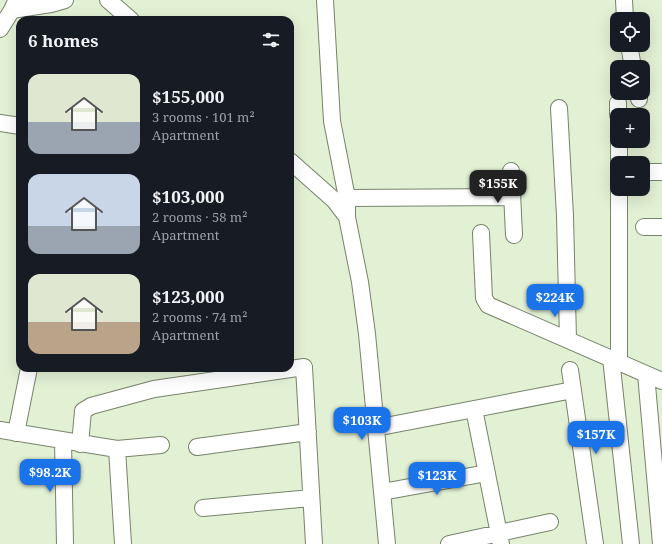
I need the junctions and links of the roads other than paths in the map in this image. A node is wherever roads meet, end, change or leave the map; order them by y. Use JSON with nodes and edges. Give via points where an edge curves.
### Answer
{"nodes":[{"id":1,"x":66,"y":0,"type":"edge"},
{"id":2,"x":108,"y":0,"type":"edge"},
{"id":3,"x":325,"y":0,"type":"edge"},
{"id":4,"x":624,"y":0,"type":"edge"},
{"id":5,"x":14,"y":5,"type":"edge"},
{"id":6,"x":625,"y":12,"type":"edge"},
{"id":7,"x":126,"y":16,"type":"edge"},
{"id":8,"x":0,"y":29,"type":"edge"},
{"id":9,"x":559,"y":108,"type":"dead end"},
{"id":10,"x":0,"y":123,"type":"edge"},
{"id":11,"x":16,"y":125,"type":"edge"},
{"id":12,"x":294,"y":165,"type":"edge"},
{"id":13,"x":511,"y":171,"type":"dead end"},
{"id":14,"x":650,"y":172,"type":"edge"},
{"id":15,"x":662,"y":172,"type":"edge"},
{"id":16,"x":619,"y":196,"type":"edge"},
{"id":17,"x":512,"y":197,"type":"junction"},
{"id":18,"x":347,"y":198,"type":"junction"},
{"id":19,"x":347,"y":217,"type":"junction"},
{"id":20,"x":644,"y":227,"type":"dead end"},
{"id":21,"x":662,"y":227,"type":"edge"},
{"id":22,"x":481,"y":233,"type":"dead end"},
{"id":23,"x":514,"y":235,"type":"dead end"},
{"id":24,"x":568,"y":340,"type":"junction"},
{"id":25,"x":615,"y":360,"type":"junction"},
{"id":26,"x":294,"y":368,"type":"edge"},
{"id":27,"x":570,"y":370,"type":"dead end"},
{"id":28,"x":28,"y":372,"type":"edge"},
{"id":29,"x":270,"y":372,"type":"edge"},
{"id":30,"x":646,"y":374,"type":"junction"},
{"id":31,"x":662,"y":381,"type":"edge"},
{"id":32,"x":574,"y":390,"type":"junction"},
{"id":33,"x":474,"y":409,"type":"junction"},
{"id":34,"x":375,"y":428,"type":"junction"},
{"id":35,"x":0,"y":430,"type":"edge"},
{"id":36,"x":308,"y":432,"type":"junction"},
{"id":37,"x":16,"y":433,"type":"junction"},
{"id":38,"x":64,"y":441,"type":"junction"},
{"id":39,"x":80,"y":444,"type":"junction"},
{"id":40,"x":161,"y":445,"type":"dead end"},
{"id":41,"x":197,"y":447,"type":"dead end"},
{"id":42,"x":116,"y":449,"type":"junction"},
{"id":43,"x":487,"y":473,"type":"junction"},
{"id":44,"x":382,"y":492,"type":"junction"},
{"id":45,"x":311,"y":498,"type":"junction"},
{"id":46,"x":203,"y":508,"type":"dead end"},
{"id":47,"x":550,"y":522,"type":"dead end"},
{"id":48,"x":500,"y":539,"type":"edge"},
{"id":49,"x":65,"y":544,"type":"edge"},
{"id":50,"x":123,"y":544,"type":"edge"},
{"id":51,"x":314,"y":544,"type":"edge"},
{"id":52,"x":387,"y":544,"type":"edge"},
{"id":53,"x":449,"y":544,"type":"edge"},
{"id":54,"x":595,"y":544,"type":"edge"},
{"id":55,"x":631,"y":544,"type":"edge"},
{"id":56,"x":661,"y":544,"type":"edge"}],
"edges":[{"from":1,"to":5,"type":"street","via":[[51,4]]},
{"from":2,"to":7,"type":"street"},
{"from":3,"to":18,"type":"street","via":[[332,121]]},
{"from":4,"to":6,"type":"street"},
{"from":5,"to":8,"type":"street"},
{"from":9,"to":24,"type":"street"},
{"from":10,"to":11,"type":"street"},
{"from":12,"to":19,"type":"street","via":[[334,200]]},
{"from":13,"to":17,"type":"street"},
{"from":14,"to":15,"type":"street"},
{"from":16,"to":25,"type":"street"},
{"from":17,"to":18,"type":"street"},
{"from":17,"to":23,"type":"street"},
{"from":18,"to":19,"type":"street"},
{"from":19,"to":34,"type":"street","via":[[365,319]]},
{"from":20,"to":21,"type":"street"},
{"from":22,"to":24,"type":"street","via":[[484,298],[488,305]]},
{"from":24,"to":25,"type":"street"},
{"from":25,"to":30,"type":"street"},
{"from":25,"to":55,"type":"street"},
{"from":26,"to":36,"type":"street","via":[[304,367]]},
{"from":27,"to":32,"type":"street"},
{"from":28,"to":37,"type":"street"},
{"from":29,"to":39,"type":"street","via":[[154,389],[91,406],[83,411]]},
{"from":30,"to":31,"type":"street"},
{"from":30,"to":56,"type":"street"},
{"from":32,"to":33,"type":"street"},
{"from":32,"to":54,"type":"street"},
{"from":33,"to":34,"type":"street"},
{"from":33,"to":43,"type":"street"},
{"from":34,"to":44,"type":"street"},
{"from":35,"to":37,"type":"street"},
{"from":36,"to":41,"type":"street"},
{"from":36,"to":45,"type":"street"},
{"from":37,"to":38,"type":"street"},
{"from":38,"to":39,"type":"street"},
{"from":38,"to":49,"type":"street"},
{"from":39,"to":42,"type":"street"},
{"from":40,"to":42,"type":"street"},
{"from":42,"to":50,"type":"street"},
{"from":43,"to":44,"type":"street"},
{"from":43,"to":48,"type":"street"},
{"from":44,"to":52,"type":"street"},
{"from":45,"to":46,"type":"street"},
{"from":45,"to":51,"type":"street"},
{"from":47,"to":48,"type":"street"},
{"from":48,"to":53,"type":"street"}]}
